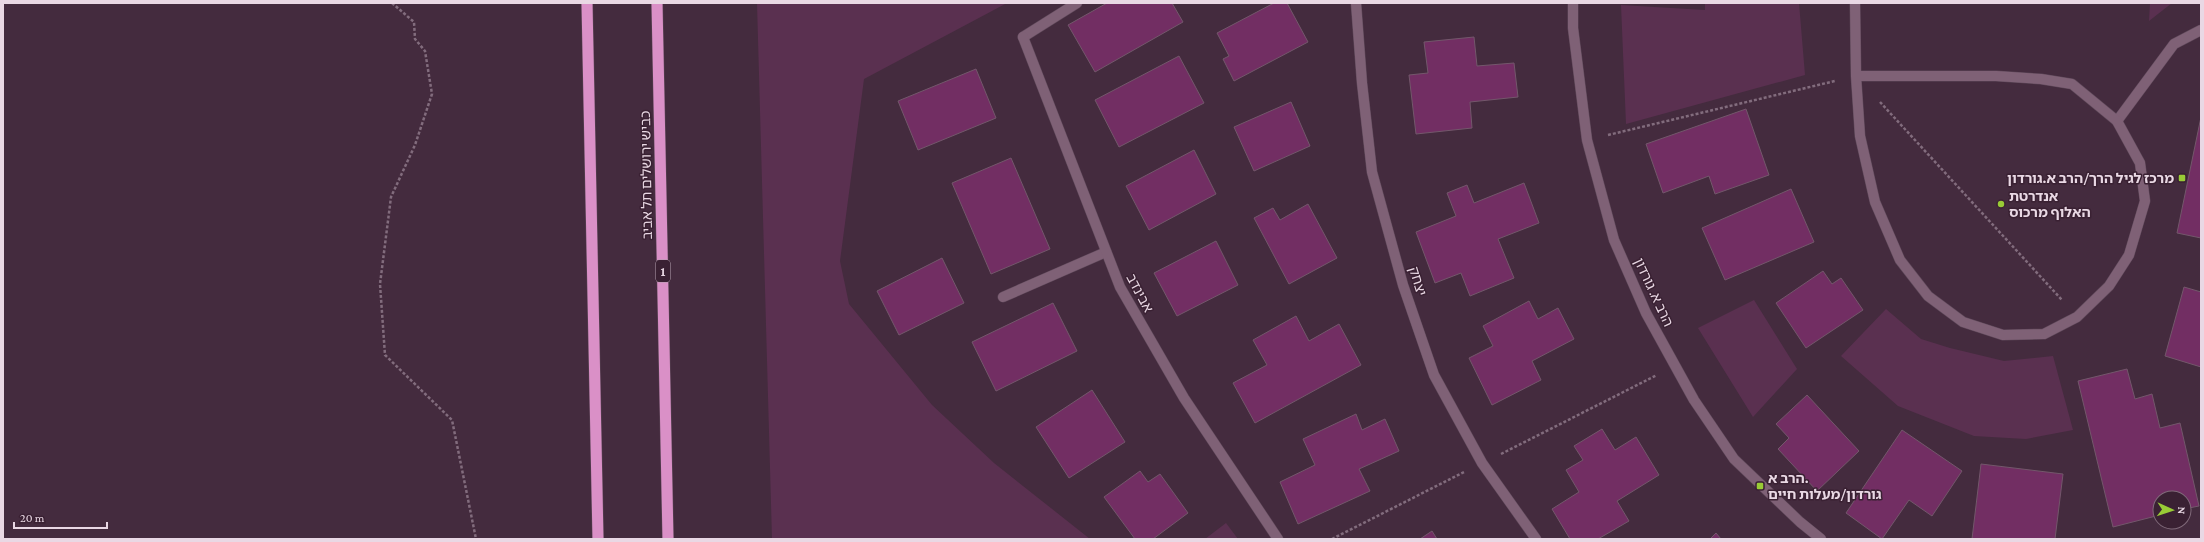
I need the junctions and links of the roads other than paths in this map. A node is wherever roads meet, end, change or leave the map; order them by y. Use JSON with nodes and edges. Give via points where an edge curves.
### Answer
{"nodes":[{"id":1,"x":587,"y":3,"type":"edge"},
{"id":2,"x":657,"y":3,"type":"edge"},
{"id":3,"x":1077,"y":3,"type":"edge"},
{"id":4,"x":1356,"y":3,"type":"edge"},
{"id":5,"x":1573,"y":3,"type":"edge"},
{"id":6,"x":1855,"y":3,"type":"edge"},
{"id":7,"x":2201,"y":30,"type":"edge"},
{"id":8,"x":1856,"y":76,"type":"junction"},
{"id":9,"x":2117,"y":120,"type":"junction"},
{"id":10,"x":1106,"y":252,"type":"junction"},
{"id":11,"x":1003,"y":297,"type":"dead end"},
{"id":12,"x":598,"y":539,"type":"edge"},
{"id":13,"x":668,"y":539,"type":"edge"},
{"id":14,"x":1278,"y":539,"type":"edge"},
{"id":15,"x":1536,"y":539,"type":"edge"},
{"id":16,"x":1822,"y":539,"type":"edge"}],
"edges":[{"from":1,"to":12,"type":"highway"},
{"from":2,"to":13,"type":"highway","name":"כביש ירושלים תל אביב","number":"1"},
{"from":3,"to":10,"type":"street","name":"אבינדב","via":[[1022,37]]},
{"from":4,"to":15,"type":"street","name":"יצחק","via":[[1372,172],[1404,285],[1434,376],[1482,463]]},
{"from":5,"to":16,"type":"street","name":"הרב א. גורדון","via":[[1573,28],[1588,140],[1614,240],[1646,313],[1694,400],[1734,459],[1800,522]]},
{"from":6,"to":8,"type":"street"},
{"from":7,"to":9,"type":"street","via":[[2174,44]]},
{"from":8,"to":9,"type":"street","via":[[1996,76],[2072,84]]},
{"from":8,"to":9,"type":"street","via":[[1860,136],[1875,202],[1900,260],[1928,296],[1963,322],[2003,336],[2044,334],[2077,316],[2109,286],[2129,255],[2145,202],[2140,163]]},
{"from":10,"to":11,"type":"street"},
{"from":10,"to":14,"type":"street","name":"אבינדב","via":[[1120,287],[1184,398]]}]}
